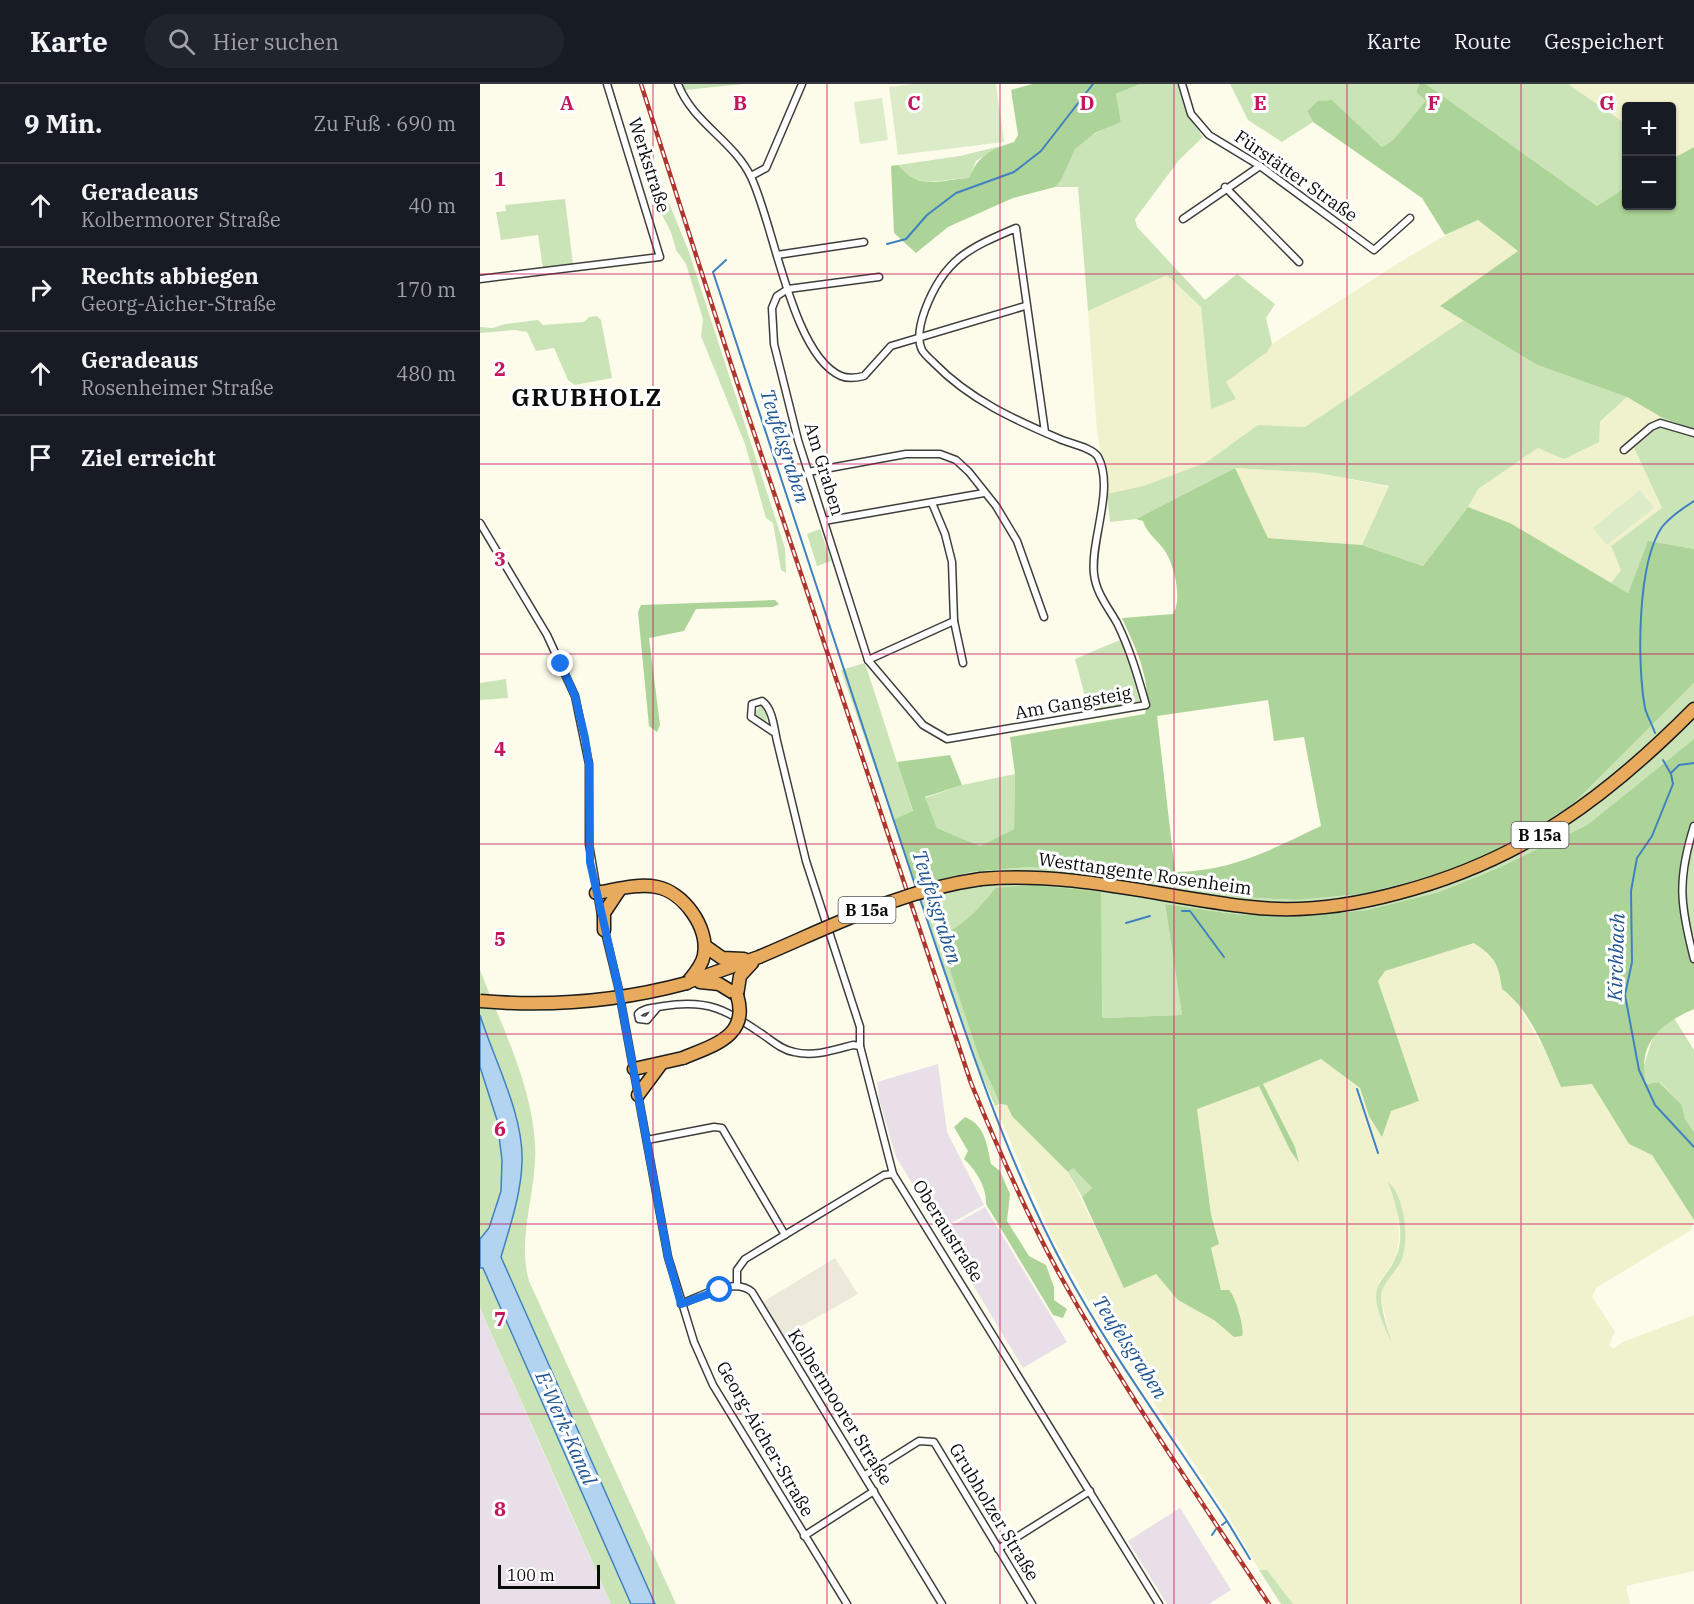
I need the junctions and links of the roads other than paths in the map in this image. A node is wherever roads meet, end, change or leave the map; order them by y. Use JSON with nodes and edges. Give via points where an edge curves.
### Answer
{"nodes":[{"id":1,"x":607,"y":84,"type":"edge"},
{"id":2,"x":678,"y":84,"type":"edge"},
{"id":3,"x":802,"y":84,"type":"edge"},
{"id":4,"x":1182,"y":84,"type":"edge"},
{"id":5,"x":1260,"y":166,"type":"junction"},
{"id":6,"x":751,"y":176,"type":"junction"},
{"id":7,"x":1225,"y":188,"type":"junction"},
{"id":8,"x":1410,"y":218,"type":"dead end"},
{"id":9,"x":1183,"y":219,"type":"dead end"},
{"id":10,"x":864,"y":242,"type":"dead end"},
{"id":11,"x":777,"y":255,"type":"junction"},
{"id":12,"x":1299,"y":262,"type":"dead end"},
{"id":13,"x":879,"y":277,"type":"dead end"},
{"id":14,"x":480,"y":279,"type":"edge"},
{"id":15,"x":788,"y":289,"type":"junction"},
{"id":16,"x":1025,"y":306,"type":"junction"},
{"id":17,"x":920,"y":339,"type":"junction"},
{"id":18,"x":1045,"y":432,"type":"junction"},
{"id":19,"x":1694,"y":433,"type":"edge"},
{"id":20,"x":1624,"y":450,"type":"dead end"},
{"id":21,"x":808,"y":472,"type":"junction"},
{"id":22,"x":984,"y":493,"type":"junction"},
{"id":23,"x":932,"y":503,"type":"junction"},
{"id":24,"x":824,"y":521,"type":"junction"},
{"id":25,"x":480,"y":523,"type":"edge"},
{"id":26,"x":1044,"y":617,"type":"dead end"},
{"id":27,"x":954,"y":621,"type":"junction"},
{"id":28,"x":868,"y":660,"type":"junction"},
{"id":29,"x":963,"y":663,"type":"dead end"},
{"id":30,"x":1694,"y":709,"type":"edge"},
{"id":31,"x":775,"y":733,"type":"junction"},
{"id":32,"x":1694,"y":826,"type":"edge"},
{"id":33,"x":620,"y":889,"type":"junction"},
{"id":34,"x":596,"y":893,"type":"junction"},
{"id":35,"x":604,"y":930,"type":"junction"},
{"id":36,"x":705,"y":946,"type":"junction"},
{"id":37,"x":759,"y":957,"type":"junction"},
{"id":38,"x":1694,"y":959,"type":"edge"},
{"id":39,"x":687,"y":983,"type":"junction"},
{"id":40,"x":737,"y":995,"type":"junction"},
{"id":41,"x":480,"y":1001,"type":"edge"},
{"id":42,"x":657,"y":1008,"type":"dead end"},
{"id":43,"x":860,"y":1046,"type":"junction"},
{"id":44,"x":661,"y":1064,"type":"junction"},
{"id":45,"x":634,"y":1069,"type":"junction"},
{"id":46,"x":638,"y":1095,"type":"junction"},
{"id":47,"x":647,"y":1140,"type":"junction"},
{"id":48,"x":894,"y":1174,"type":"junction"},
{"id":49,"x":785,"y":1235,"type":"junction"},
{"id":50,"x":737,"y":1285,"type":"junction"},
{"id":51,"x":681,"y":1304,"type":"junction"},
{"id":52,"x":865,"y":1475,"type":"junction"},
{"id":53,"x":874,"y":1491,"type":"junction"},
{"id":54,"x":1090,"y":1491,"type":"junction"},
{"id":55,"x":804,"y":1536,"type":"junction"},
{"id":56,"x":998,"y":1549,"type":"junction"},
{"id":57,"x":847,"y":1604,"type":"edge"},
{"id":58,"x":942,"y":1604,"type":"edge"},
{"id":59,"x":1032,"y":1604,"type":"edge"},
{"id":60,"x":1159,"y":1604,"type":"edge"}],
"edges":[{"from":1,"to":14,"type":"street","name":"Werkstraße","via":[[660,257]]},
{"from":2,"to":6,"type":"street","via":[[688,104]]},
{"from":3,"to":6,"type":"street","via":[[766,168]]},
{"from":4,"to":5,"type":"street","name":"Fürstätter Straße","via":[[1191,114],[1200,126]]},
{"from":5,"to":7,"type":"street"},
{"from":5,"to":8,"type":"street","name":"Fürstätter Straße","via":[[1374,250]]},
{"from":6,"to":11,"type":"street"},
{"from":7,"to":9,"type":"street"},
{"from":7,"to":12,"type":"street"},
{"from":10,"to":11,"type":"street"},
{"from":11,"to":15,"type":"street"},
{"from":13,"to":15,"type":"street"},
{"from":15,"to":17,"type":"street","via":[[811,347],[821,361],[842,377],[864,376],[891,346]]},
{"from":15,"to":21,"type":"street","name":"Am Graben","via":[[777,296],[772,308],[774,344]]},
{"from":16,"to":17,"type":"street"},
{"from":16,"to":17,"type":"street","via":[[1016,228],[959,255],[942,273],[921,321]]},
{"from":16,"to":18,"type":"street"},
{"from":17,"to":18,"type":"street","via":[[922,350],[945,374],[993,410]]},
{"from":18,"to":28,"type":"street","name":"Am Gangsteig","via":[[1096,455],[1102,473],[1103,509],[1094,555],[1096,585],[1133,662],[1146,705],[947,739],[923,725]]},
{"from":19,"to":20,"type":"street","via":[[1660,423]]},
{"from":21,"to":22,"type":"street","via":[[906,454],[940,454],[956,460]]},
{"from":21,"to":24,"type":"street","name":"Am Graben"},
{"from":22,"to":23,"type":"street"},
{"from":22,"to":26,"type":"street","via":[[1017,541]]},
{"from":23,"to":24,"type":"street"},
{"from":23,"to":27,"type":"street","via":[[952,562]]},
{"from":24,"to":28,"type":"street","name":"Am Graben"},
{"from":25,"to":34,"type":"street","name":"Georg-Aicher-Straße","via":[[547,635],[575,696],[589,764],[589,844]]},
{"from":27,"to":28,"type":"street"},
{"from":27,"to":29,"type":"street"},
{"from":30,"to":37,"type":"highway","name":"Westtangente Rosenheim","number":"B 15a","bridge":true,"via":[[1616,782],[1557,825],[1469,871],[1370,901],[1300,909],[1253,908],[1073,879],[981,879],[888,901]]},
{"from":31,"to":31,"type":"street","name":"Oberaustraße","via":[[768,705],[762,701],[752,704],[751,717]]},
{"from":31,"to":43,"type":"street","name":"Oberaustraße","via":[[806,861],[860,1027]]},
{"from":32,"to":38,"type":"street","via":[[1682,867],[1681,893]]},
{"from":33,"to":34,"type":"highway"},
{"from":33,"to":35,"type":"highway","via":[[604,913]]},
{"from":33,"to":36,"type":"highway","via":[[657,887],[669,891],[685,903],[695,918]]},
{"from":34,"to":35,"type":"street","name":"Georg-Aicher-Straße"},
{"from":35,"to":45,"type":"street","name":"Georg-Aicher-Straße"},
{"from":36,"to":37,"type":"highway","via":[[730,961]]},
{"from":36,"to":39,"type":"highway","via":[[701,964]]},
{"from":37,"to":39,"type":"highway","name":"Westtangente Rosenheim","number":"B 15a"},
{"from":37,"to":40,"type":"highway","via":[[740,976]]},
{"from":39,"to":40,"type":"highway","via":[[719,984]]},
{"from":39,"to":41,"type":"highway","name":"Westtangente Rosenheim","number":"B 15a","bridge":true,"via":[[583,1002]]},
{"from":40,"to":44,"type":"highway","bridge":true,"via":[[741,1016],[730,1034],[683,1058]]},
{"from":42,"to":43,"type":"street","via":[[692,1004],[720,1008],[794,1052]]},
{"from":43,"to":48,"type":"street","name":"Oberaustraße"},
{"from":44,"to":45,"type":"highway"},
{"from":44,"to":46,"type":"highway"},
{"from":45,"to":46,"type":"street","name":"Georg-Aicher-Straße"},
{"from":46,"to":47,"type":"street","name":"Georg-Aicher-Straße"},
{"from":47,"to":49,"type":"street","via":[[714,1126],[722,1128]]},
{"from":47,"to":51,"type":"street","name":"Georg-Aicher-Straße","via":[[668,1257]]},
{"from":48,"to":49,"type":"street","via":[[884,1175]]},
{"from":48,"to":54,"type":"street","name":"Oberaustraße"},
{"from":49,"to":50,"type":"street","via":[[740,1264]]},
{"from":50,"to":51,"type":"street"},
{"from":50,"to":52,"type":"street","name":"Kolbermoorer Straße","via":[[752,1292]]},
{"from":51,"to":55,"type":"street","name":"Georg-Aicher-Straße","via":[[712,1386]]},
{"from":52,"to":53,"type":"street","name":"Kolbermoorer Straße"},
{"from":52,"to":56,"type":"street","name":"Grubholzer Straße","via":[[919,1441],[934,1442]]},
{"from":53,"to":55,"type":"street"},
{"from":53,"to":58,"type":"street","name":"Kolbermoorer Straße"},
{"from":54,"to":56,"type":"street"},
{"from":54,"to":60,"type":"street","name":"Oberaustraße"},
{"from":55,"to":57,"type":"street","name":"Georg-Aicher-Straße"},
{"from":56,"to":59,"type":"street","name":"Grubholzer Straße"}]}
